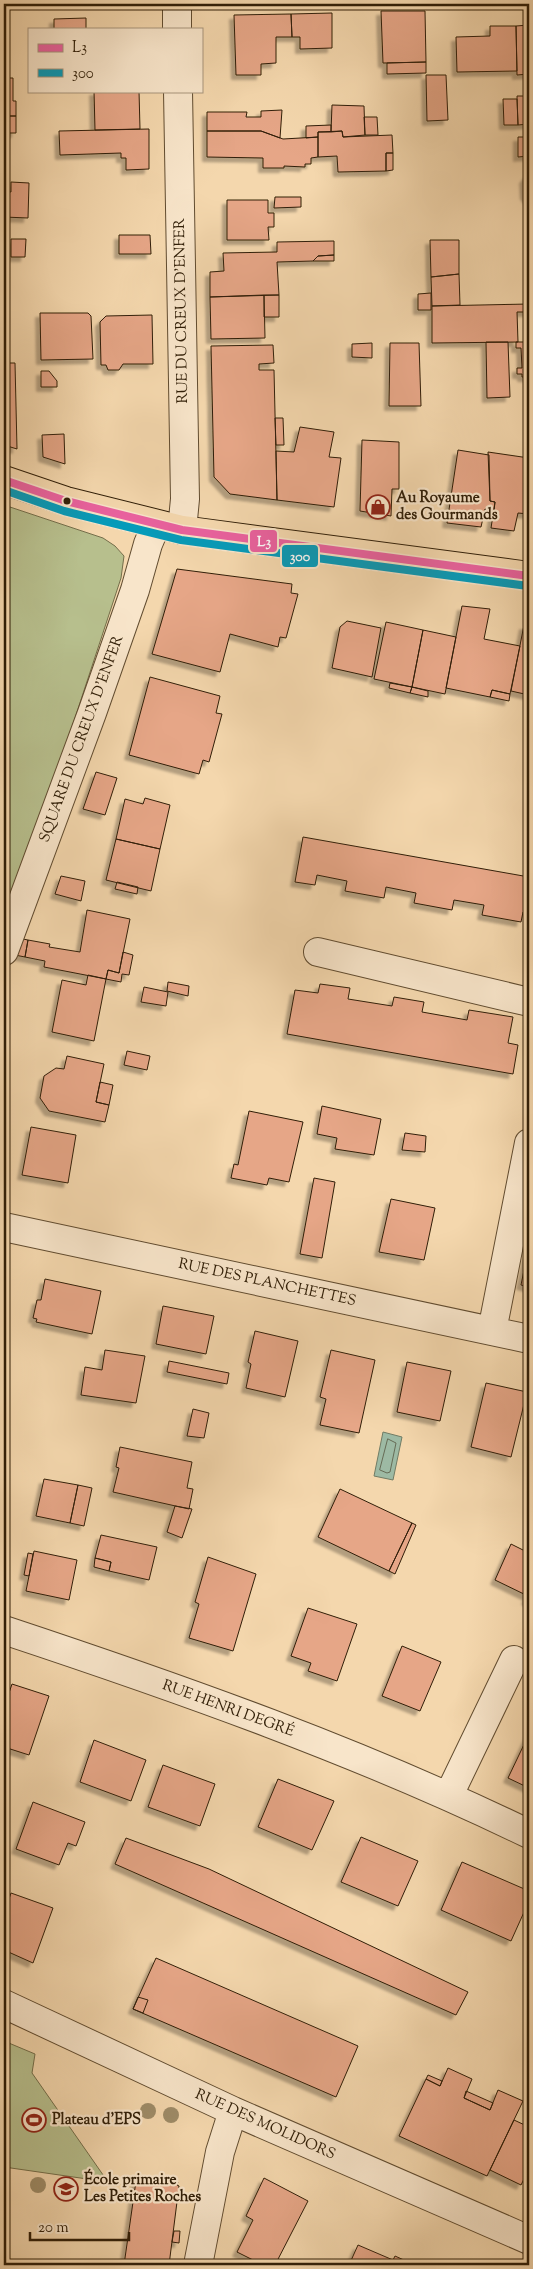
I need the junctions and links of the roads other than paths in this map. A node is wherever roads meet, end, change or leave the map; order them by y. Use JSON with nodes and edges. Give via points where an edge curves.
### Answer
{"nodes":[{"id":1,"x":177,"y":4,"type":"edge"},
{"id":2,"x":177,"y":28,"type":"edge"},
{"id":3,"x":178,"y":92,"type":"edge"},
{"id":4,"x":4,"y":480,"type":"edge"},
{"id":5,"x":169,"y":528,"type":"junction"},
{"id":6,"x":529,"y":576,"type":"edge"},
{"id":7,"x":4,"y":952,"type":"edge"},
{"id":8,"x":318,"y":952,"type":"dead end"},
{"id":9,"x":529,"y":1002,"type":"edge"},
{"id":10,"x":529,"y":1143,"type":"edge"},
{"id":11,"x":4,"y":1226,"type":"edge"},
{"id":12,"x":492,"y":1331,"type":"junction"},
{"id":13,"x":529,"y":1339,"type":"edge"},
{"id":14,"x":4,"y":1630,"type":"edge"},
{"id":15,"x":514,"y":1660,"type":"dead end"},
{"id":16,"x":449,"y":1795,"type":"junction"},
{"id":17,"x":529,"y":1834,"type":"edge"},
{"id":18,"x":4,"y":2004,"type":"edge"},
{"id":19,"x":232,"y":2111,"type":"junction"},
{"id":20,"x":529,"y":2240,"type":"edge"},
{"id":21,"x":198,"y":2265,"type":"edge"}],
"edges":[{"from":1,"to":2,"type":"street"},
{"from":3,"to":5,"type":"street","name":"RUE DU CREUX D'ENFER","via":[[185,499]]},
{"from":4,"to":5,"type":"main road","via":[[66,501]]},
{"from":5,"to":6,"type":"main road"},
{"from":5,"to":7,"type":"street","name":"SQUARE DU CREUX D'ENFER","via":[[148,544],[135,590]]},
{"from":8,"to":9,"type":"street"},
{"from":10,"to":12,"type":"street"},
{"from":11,"to":12,"type":"street","name":"RUE DES PLANCHETTES"},
{"from":12,"to":13,"type":"street","name":"RUE DES PLANCHETTES"},
{"from":14,"to":16,"type":"street","name":"RUE HENRI DEGRÉ","via":[[218,1704]]},
{"from":15,"to":16,"type":"street"},
{"from":16,"to":17,"type":"street","name":"RUE HENRI DEGRÉ"},
{"from":18,"to":19,"type":"street","name":"RUE DES MOLIDORS"},
{"from":19,"to":20,"type":"street","name":"RUE DES MOLIDORS"},
{"from":19,"to":21,"type":"street","via":[[220,2152]]}]}
